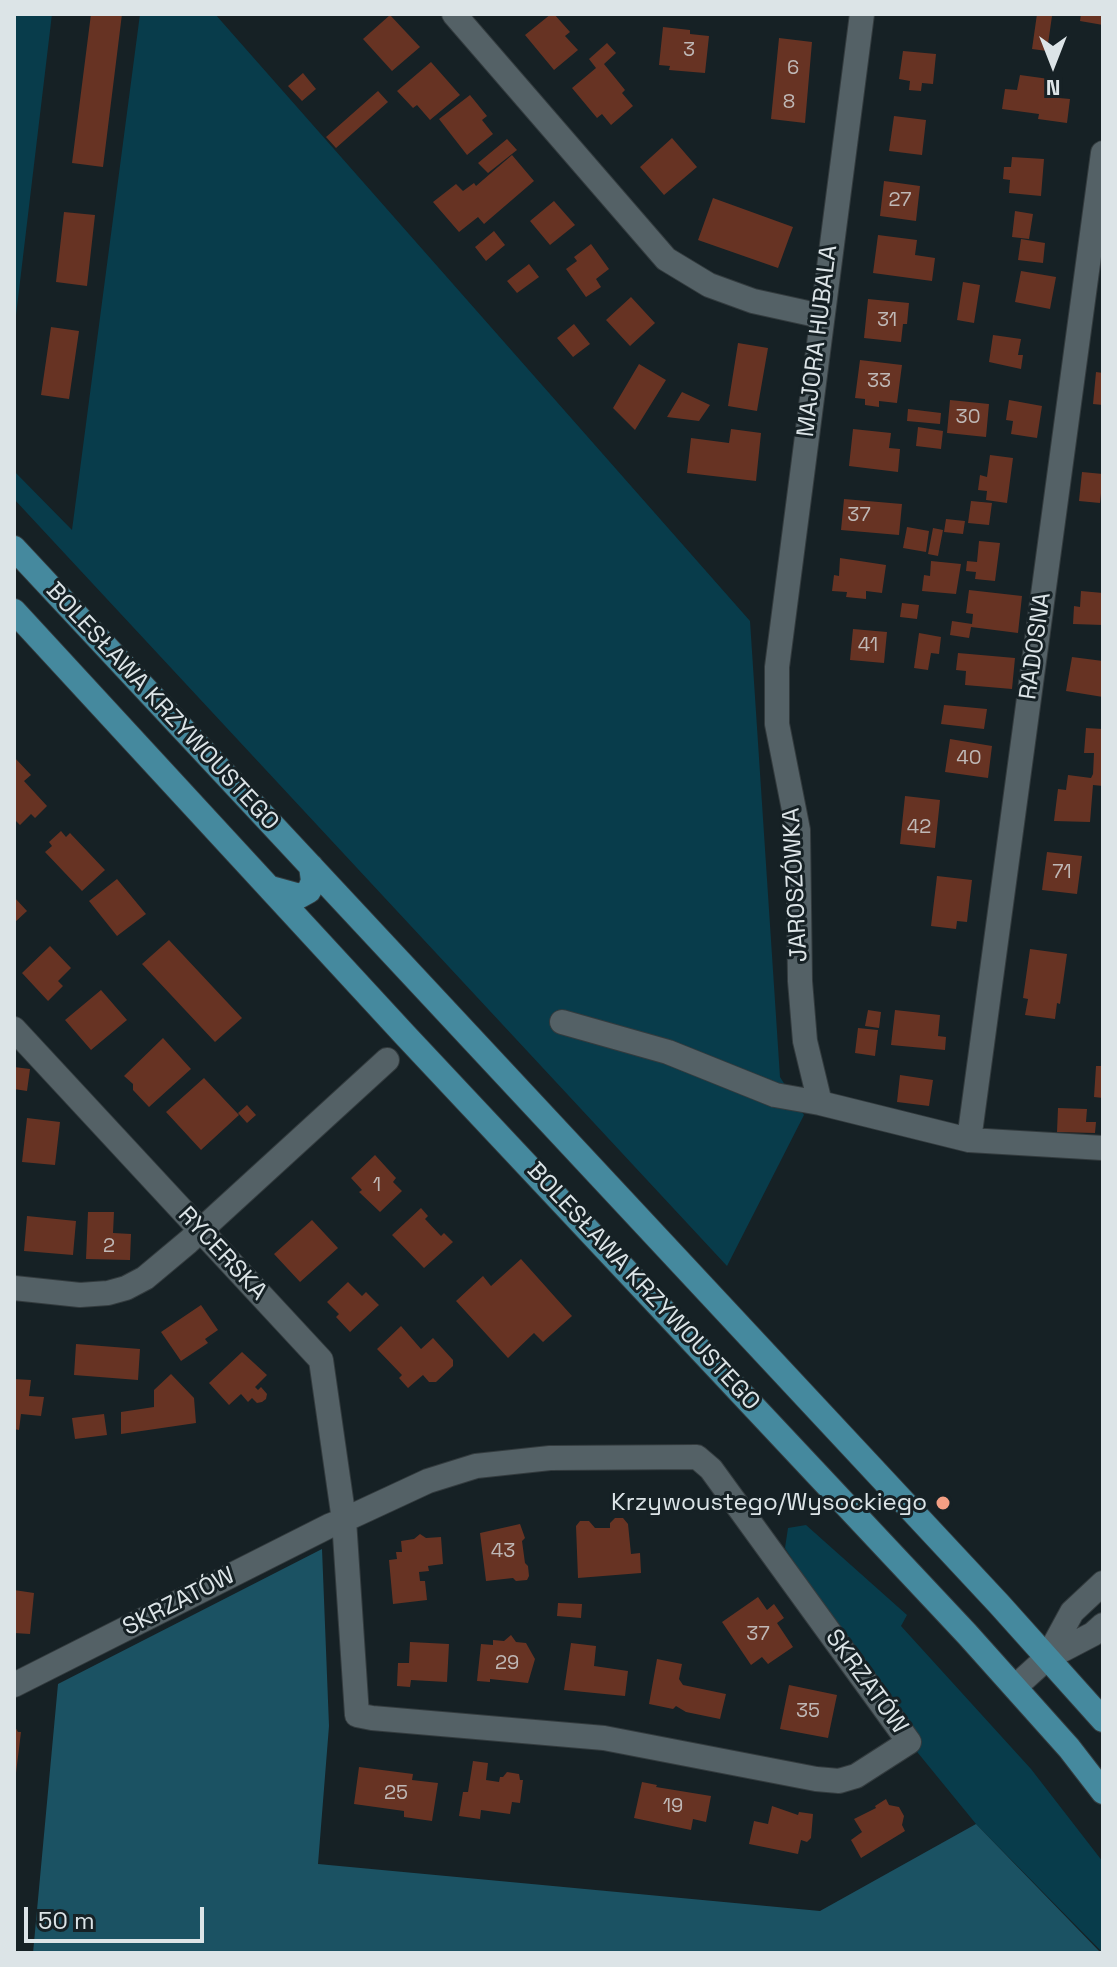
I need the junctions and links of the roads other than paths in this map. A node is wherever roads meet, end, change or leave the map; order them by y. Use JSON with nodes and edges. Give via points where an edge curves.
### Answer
{"nodes":[{"id":1,"x":454,"y":14,"type":"edge"},
{"id":2,"x":862,"y":14,"type":"edge"},
{"id":3,"x":1103,"y":153,"type":"edge"},
{"id":4,"x":821,"y":316,"type":"junction"},
{"id":5,"x":14,"y":548,"type":"edge"},
{"id":6,"x":14,"y":611,"type":"edge"},
{"id":7,"x":777,"y":667,"type":"joint"},
{"id":8,"x":311,"y":866,"type":"junction"},
{"id":9,"x":271,"y":888,"type":"junction"},
{"id":10,"x":562,"y":1022,"type":"dead end"},
{"id":11,"x":14,"y":1029,"type":"edge"},
{"id":12,"x":387,"y":1060,"type":"dead end"},
{"id":13,"x":820,"y":1103,"type":"junction"},
{"id":14,"x":969,"y":1140,"type":"junction"},
{"id":15,"x":1103,"y":1148,"type":"edge"},
{"id":16,"x":200,"y":1231,"type":"junction"},
{"id":17,"x":14,"y":1288,"type":"edge"},
{"id":18,"x":344,"y":1520,"type":"junction"},
{"id":19,"x":1103,"y":1583,"type":"edge"},
{"id":20,"x":1103,"y":1625,"type":"edge"},
{"id":21,"x":1047,"y":1658,"type":"junction"},
{"id":22,"x":14,"y":1685,"type":"edge"},
{"id":23,"x":1015,"y":1687,"type":"junction"},
{"id":24,"x":1103,"y":1720,"type":"edge"},
{"id":25,"x":1103,"y":1792,"type":"edge"}],
"edges":[{"from":1,"to":4,"type":"street","via":[[666,259],[709,285]]},
{"from":2,"to":4,"type":"street","name":"MAJORA HUBALA"},
{"from":3,"to":14,"type":"street","name":"RADOSNA"},
{"from":4,"to":7,"type":"street","name":"MAJORA HUBALA"},
{"from":5,"to":8,"type":"main road","name":"BOLESŁAWA KRZYWOUSTEGO"},
{"from":6,"to":9,"type":"main road","name":"BOLESŁAWA KRZYWOUSTEGO"},
{"from":7,"to":13,"type":"street","name":"JAROSZÓWKA","via":[[777,724],[798,830],[805,1041]]},
{"from":8,"to":9,"type":"main road","via":[[313,881],[300,896]]},
{"from":8,"to":21,"type":"main road","name":"BOLESŁAWA KRZYWOUSTEGO"},
{"from":9,"to":23,"type":"main road","name":"BOLESŁAWA KRZYWOUSTEGO"},
{"from":10,"to":13,"type":"street","via":[[668,1052],[775,1095]]},
{"from":11,"to":16,"type":"street","name":"RYCERSKA"},
{"from":12,"to":16,"type":"street"},
{"from":13,"to":14,"type":"street"},
{"from":14,"to":15,"type":"street"},
{"from":16,"to":17,"type":"street","via":[[126,1288],[80,1295]]},
{"from":16,"to":18,"type":"street","name":"RYCERSKA","via":[[321,1360]]},
{"from":18,"to":18,"type":"street","name":"SKRZATÓW","via":[[357,1715],[604,1738],[839,1781],[909,1742],[711,1469],[697,1457],[550,1458],[476,1466],[428,1481]]},
{"from":18,"to":22,"type":"street","name":"SKRZATÓW"},
{"from":19,"to":21,"type":"street","via":[[1072,1612]]},
{"from":20,"to":21,"type":"street"},
{"from":21,"to":23,"type":"street"},
{"from":21,"to":24,"type":"main road","name":"BOLESŁAWA KRZYWOUSTEGO"},
{"from":23,"to":25,"type":"main road","name":"BOLESŁAWA KRZYWOUSTEGO"}]}
